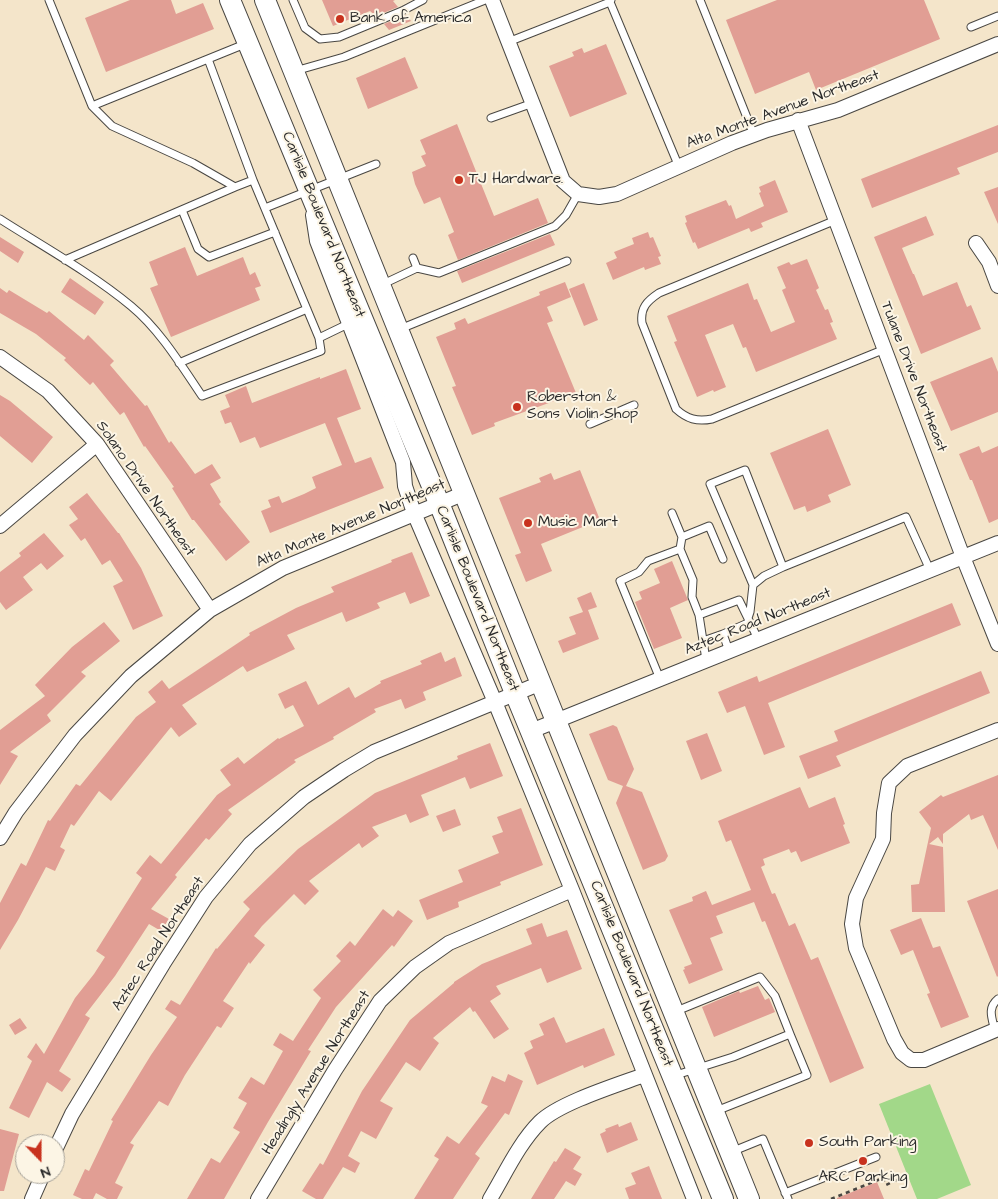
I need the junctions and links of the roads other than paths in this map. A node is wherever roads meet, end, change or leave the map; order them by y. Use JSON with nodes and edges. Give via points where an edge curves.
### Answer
{"nodes":[{"id":1,"x":50,"y":0,"type":"edge"},
{"id":2,"x":230,"y":0,"type":"edge"},
{"id":3,"x":265,"y":0,"type":"edge"},
{"id":4,"x":293,"y":0,"type":"edge"},
{"id":5,"x":423,"y":0,"type":"edge"},
{"id":6,"x":485,"y":0,"type":"edge"},
{"id":7,"x":492,"y":0,"type":"edge"},
{"id":8,"x":700,"y":0,"type":"edge"},
{"id":9,"x":611,"y":1,"type":"edge"},
{"id":10,"x":998,"y":16,"type":"edge"},
{"id":11,"x":971,"y":27,"type":"dead end"},
{"id":12,"x":508,"y":42,"type":"junction"},
{"id":13,"x":248,"y":43,"type":"junction"},
{"id":14,"x":998,"y":44,"type":"edge"},
{"id":15,"x":208,"y":59,"type":"junction"},
{"id":16,"x":294,"y":72,"type":"junction"},
{"id":17,"x":533,"y":103,"type":"junction"},
{"id":18,"x":92,"y":106,"type":"junction"},
{"id":19,"x":491,"y":118,"type":"dead end"},
{"id":20,"x":798,"y":120,"type":"junction"},
{"id":21,"x":754,"y":135,"type":"junction"},
{"id":22,"x":376,"y":164,"type":"dead end"},
{"id":23,"x":679,"y":167,"type":"junction"},
{"id":24,"x":338,"y":178,"type":"junction"},
{"id":25,"x":253,"y":180,"type":"junction"},
{"id":26,"x":235,"y":187,"type":"junction"},
{"id":27,"x":309,"y":190,"type":"junction"},
{"id":28,"x":578,"y":194,"type":"junction"},
{"id":29,"x":265,"y":208,"type":"junction"},
{"id":30,"x":182,"y":210,"type":"junction"},
{"id":31,"x":0,"y":219,"type":"edge"},
{"id":32,"x":836,"y":220,"type":"junction"},
{"id":33,"x":275,"y":232,"type":"junction"},
{"id":34,"x":976,"y":243,"type":"dead end"},
{"id":35,"x":413,"y":258,"type":"dead end"},
{"id":36,"x":65,"y":260,"type":"junction"},
{"id":37,"x":567,"y":261,"type":"dead end"},
{"id":38,"x":417,"y":268,"type":"junction"},
{"id":39,"x":380,"y":285,"type":"junction"},
{"id":40,"x":998,"y":286,"type":"edge"},
{"id":41,"x":307,"y":309,"type":"junction"},
{"id":42,"x":356,"y":321,"type":"junction"},
{"id":43,"x":398,"y":329,"type":"junction"},
{"id":44,"x":319,"y":338,"type":"junction"},
{"id":45,"x":885,"y":349,"type":"junction"},
{"id":46,"x":0,"y":357,"type":"edge"},
{"id":47,"x":179,"y":363,"type":"junction"},
{"id":48,"x":634,"y":406,"type":"dead end"},
{"id":49,"x":590,"y":424,"type":"dead end"},
{"id":50,"x":97,"y":444,"type":"junction"},
{"id":51,"x":465,"y":493,"type":"junction"},
{"id":52,"x":438,"y":503,"type":"junction"},
{"id":53,"x":414,"y":513,"type":"junction"},
{"id":54,"x":672,"y":513,"type":"dead end"},
{"id":55,"x":0,"y":526,"type":"edge"},
{"id":56,"x":682,"y":537,"type":"junction"},
{"id":57,"x":998,"y":543,"type":"edge"},
{"id":58,"x":680,"y":549,"type":"junction"},
{"id":59,"x":963,"y":557,"type":"junction"},
{"id":60,"x":723,"y":559,"type":"dead end"},
{"id":61,"x":783,"y":567,"type":"junction"},
{"id":62,"x":930,"y":570,"type":"junction"},
{"id":63,"x":753,"y":585,"type":"junction"},
{"id":64,"x":210,"y":610,"type":"junction"},
{"id":65,"x":699,"y":616,"type":"junction"},
{"id":66,"x":749,"y":620,"type":"junction"},
{"id":67,"x":723,"y":634,"type":"junction"},
{"id":68,"x":758,"y":639,"type":"junction"},
{"id":69,"x":703,"y":640,"type":"junction"},
{"id":70,"x":998,"y":644,"type":"edge"},
{"id":71,"x":729,"y":651,"type":"junction"},
{"id":72,"x":706,"y":660,"type":"junction"},
{"id":73,"x":660,"y":679,"type":"junction"},
{"id":74,"x":541,"y":683,"type":"junction"},
{"id":75,"x":515,"y":693,"type":"junction"},
{"id":76,"x":495,"y":702,"type":"junction"},
{"id":77,"x":556,"y":720,"type":"junction"},
{"id":78,"x":998,"y":730,"type":"edge"},
{"id":79,"x":531,"y":732,"type":"junction"},
{"id":80,"x":0,"y":838,"type":"edge"},
{"id":81,"x":572,"y":890,"type":"junction"},
{"id":82,"x":998,"y":999,"type":"edge"},
{"id":83,"x":674,"y":1012,"type":"junction"},
{"id":84,"x":996,"y":1030,"type":"edge"},
{"id":85,"x":790,"y":1034,"type":"junction"},
{"id":86,"x":697,"y":1069,"type":"junction"},
{"id":87,"x":644,"y":1075,"type":"junction"},
{"id":88,"x":673,"y":1076,"type":"junction"},
{"id":89,"x":714,"y":1112,"type":"junction"},
{"id":90,"x":63,"y":1134,"type":"edge"},
{"id":91,"x":730,"y":1152,"type":"junction"},
{"id":92,"x":876,"y":1157,"type":"dead end"},
{"id":93,"x":39,"y":1184,"type":"edge"},
{"id":94,"x":787,"y":1196,"type":"edge"},
{"id":95,"x":32,"y":1199,"type":"edge"},
{"id":96,"x":258,"y":1199,"type":"edge"},
{"id":97,"x":490,"y":1199,"type":"edge"},
{"id":98,"x":694,"y":1199,"type":"edge"},
{"id":99,"x":723,"y":1199,"type":"edge"},
{"id":100,"x":748,"y":1199,"type":"edge"}],
"edges":[{"from":1,"to":18,"type":"lane"},
{"from":2,"to":13,"type":"main road","name":"Carlisle Boulevard Northeast"},
{"from":3,"to":16,"type":"main road","name":"Carlisle Boulevard Northeast"},
{"from":4,"to":5,"type":"lane","via":[[305,28],[320,39],[339,37]]},
{"from":6,"to":16,"type":"lane","via":[[344,56]]},
{"from":7,"to":12,"type":"street"},
{"from":8,"to":21,"type":"lane"},
{"from":9,"to":12,"type":"lane"},
{"from":9,"to":23,"type":"lane"},
{"from":10,"to":11,"type":"lane"},
{"from":12,"to":17,"type":"street"},
{"from":13,"to":15,"type":"lane"},
{"from":13,"to":27,"type":"main road","name":"Carlisle Boulevard Northeast"},
{"from":14,"to":20,"type":"street","name":"Alta Monte Avenue Northeast","via":[[838,110]]},
{"from":15,"to":18,"type":"lane"},
{"from":15,"to":25,"type":"lane"},
{"from":16,"to":24,"type":"main road","name":"Carlisle Boulevard Northeast"},
{"from":17,"to":19,"type":"lane"},
{"from":17,"to":28,"type":"street","via":[[563,180]]},
{"from":18,"to":26,"type":"lane","via":[[112,126],[193,163]]},
{"from":20,"to":21,"type":"street","name":"Alta Monte Avenue Northeast"},
{"from":20,"to":32,"type":"street","name":"Tulane Drive Northeast"},
{"from":21,"to":23,"type":"street","name":"Alta Monte Avenue Northeast"},
{"from":22,"to":24,"type":"lane"},
{"from":23,"to":28,"type":"street","name":"Alta Monte Avenue Northeast","via":[[616,194],[599,197]]},
{"from":24,"to":27,"type":"lane"},
{"from":24,"to":39,"type":"main road","name":"Carlisle Boulevard Northeast"},
{"from":25,"to":26,"type":"lane"},
{"from":25,"to":29,"type":"lane"},
{"from":26,"to":30,"type":"lane"},
{"from":27,"to":29,"type":"lane"},
{"from":27,"to":42,"type":"main road","name":"Carlisle Boulevard Northeast"},
{"from":28,"to":38,"type":"lane","via":[[566,215],[555,226],[439,273]]},
{"from":29,"to":33,"type":"lane"},
{"from":30,"to":33,"type":"lane","via":[[198,249],[209,257]]},
{"from":30,"to":36,"type":"lane"},
{"from":31,"to":36,"type":"lane"},
{"from":32,"to":45,"type":"street","name":"Tulane Drive Northeast"},
{"from":32,"to":45,"type":"lane","via":[[659,293],[643,308],[642,323],[676,409],[693,420],[712,419]]},
{"from":33,"to":41,"type":"lane"},
{"from":34,"to":40,"type":"street","via":[[989,262]]},
{"from":35,"to":38,"type":"lane"},
{"from":36,"to":47,"type":"lane","via":[[132,307],[160,336]]},
{"from":37,"to":43,"type":"lane"},
{"from":38,"to":39,"type":"lane"},
{"from":39,"to":43,"type":"main road","name":"Carlisle Boulevard Northeast"},
{"from":41,"to":44,"type":"lane"},
{"from":41,"to":47,"type":"lane"},
{"from":42,"to":44,"type":"lane"},
{"from":42,"to":52,"type":"main road","name":"Carlisle Boulevard Northeast"},
{"from":42,"to":53,"type":"street","via":[[403,462],[405,486]]},
{"from":43,"to":51,"type":"main road","name":"Carlisle Boulevard Northeast"},
{"from":44,"to":47,"type":"lane","via":[[321,351],[202,396]]},
{"from":45,"to":59,"type":"street","name":"Tulane Drive Northeast"},
{"from":46,"to":50,"type":"street","name":"Solano Drive Northeast","via":[[48,391]]},
{"from":48,"to":49,"type":"lane"},
{"from":50,"to":55,"type":"street"},
{"from":50,"to":64,"type":"street","name":"Solano Drive Northeast"},
{"from":51,"to":52,"type":"street","name":"Alta Monte Avenue Northeast"},
{"from":51,"to":74,"type":"main road","name":"Carlisle Boulevard Northeast"},
{"from":52,"to":53,"type":"street","name":"Alta Monte Avenue Northeast"},
{"from":52,"to":75,"type":"main road","name":"Carlisle Boulevard Northeast"},
{"from":53,"to":64,"type":"street","name":"Alta Monte Avenue Northeast","via":[[283,568]]},
{"from":53,"to":76,"type":"street"},
{"from":54,"to":56,"type":"lane"},
{"from":56,"to":58,"type":"lane"},
{"from":56,"to":60,"type":"lane","via":[[710,526]]},
{"from":57,"to":59,"type":"street","name":"Aztec Road Northeast"},
{"from":58,"to":65,"type":"lane","via":[[693,580],[692,597]]},
{"from":58,"to":73,"type":"lane","via":[[648,562],[639,572],[620,582]]},
{"from":59,"to":62,"type":"street","name":"Aztec Road Northeast"},
{"from":59,"to":70,"type":"street","name":"Tulane Drive Northeast"},
{"from":61,"to":62,"type":"lane","via":[[906,517]]},
{"from":61,"to":63,"type":"lane"},
{"from":61,"to":63,"type":"lane","via":[[745,470],[710,484]]},
{"from":62,"to":68,"type":"street","name":"Aztec Road Northeast"},
{"from":63,"to":66,"type":"lane"},
{"from":64,"to":80,"type":"street","name":"Alta Monte Avenue Northeast","via":[[131,676],[75,735]]},
{"from":65,"to":66,"type":"lane","via":[[738,600]]},
{"from":65,"to":69,"type":"lane"},
{"from":66,"to":67,"type":"lane"},
{"from":66,"to":68,"type":"lane"},
{"from":67,"to":69,"type":"lane"},
{"from":67,"to":71,"type":"lane"},
{"from":68,"to":71,"type":"street","name":"Aztec Road Northeast"},
{"from":69,"to":72,"type":"lane"},
{"from":71,"to":72,"type":"street","name":"Aztec Road Northeast"},
{"from":72,"to":73,"type":"street","name":"Aztec Road Northeast"},
{"from":73,"to":77,"type":"street","name":"Aztec Road Northeast"},
{"from":74,"to":75,"type":"street","name":"Aztec Road Northeast"},
{"from":74,"to":77,"type":"main road","name":"Carlisle Boulevard Northeast"},
{"from":75,"to":76,"type":"street","name":"Aztec Road Northeast"},
{"from":75,"to":79,"type":"main road","name":"Carlisle Boulevard Northeast"},
{"from":76,"to":81,"type":"street"},
{"from":76,"to":90,"type":"street","name":"Aztec Road Northeast","via":[[374,752],[304,797],[250,844],[206,897]]},
{"from":77,"to":79,"type":"street","name":"Aztec Road Northeast"},
{"from":77,"to":83,"type":"main road","name":"Carlisle Boulevard Northeast"},
{"from":78,"to":84,"type":"street","via":[[907,766],[889,783],[883,839],[856,898],[852,924],[856,948],[894,1039],[902,1053],[911,1060],[924,1060]]},
{"from":79,"to":88,"type":"main road","name":"Carlisle Boulevard Northeast"},
{"from":81,"to":87,"type":"street"},
{"from":81,"to":96,"type":"street","name":"Headingly Avenue Northeast","via":[[450,943],[415,967],[380,1001]]},
{"from":82,"to":84,"type":"lane","via":[[991,1009]]},
{"from":83,"to":85,"type":"lane","via":[[760,977],[775,996]]},
{"from":83,"to":86,"type":"main road","name":"Carlisle Boulevard Northeast"},
{"from":85,"to":86,"type":"lane"},
{"from":85,"to":89,"type":"lane","via":[[807,1075]]},
{"from":86,"to":88,"type":"lane"},
{"from":86,"to":89,"type":"main road","name":"Carlisle Boulevard Northeast"},
{"from":87,"to":97,"type":"street","via":[[565,1106],[542,1121],[528,1136]]},
{"from":87,"to":98,"type":"street"},
{"from":88,"to":99,"type":"main road","name":"Carlisle Boulevard Northeast"},
{"from":89,"to":91,"type":"main road","name":"Carlisle Boulevard Northeast"},
{"from":91,"to":94,"type":"lane","via":[[763,1139]]},
{"from":91,"to":100,"type":"main road","name":"Carlisle Boulevard Northeast"},
{"from":92,"to":94,"type":"lane"},
{"from":93,"to":95,"type":"street"}]}
